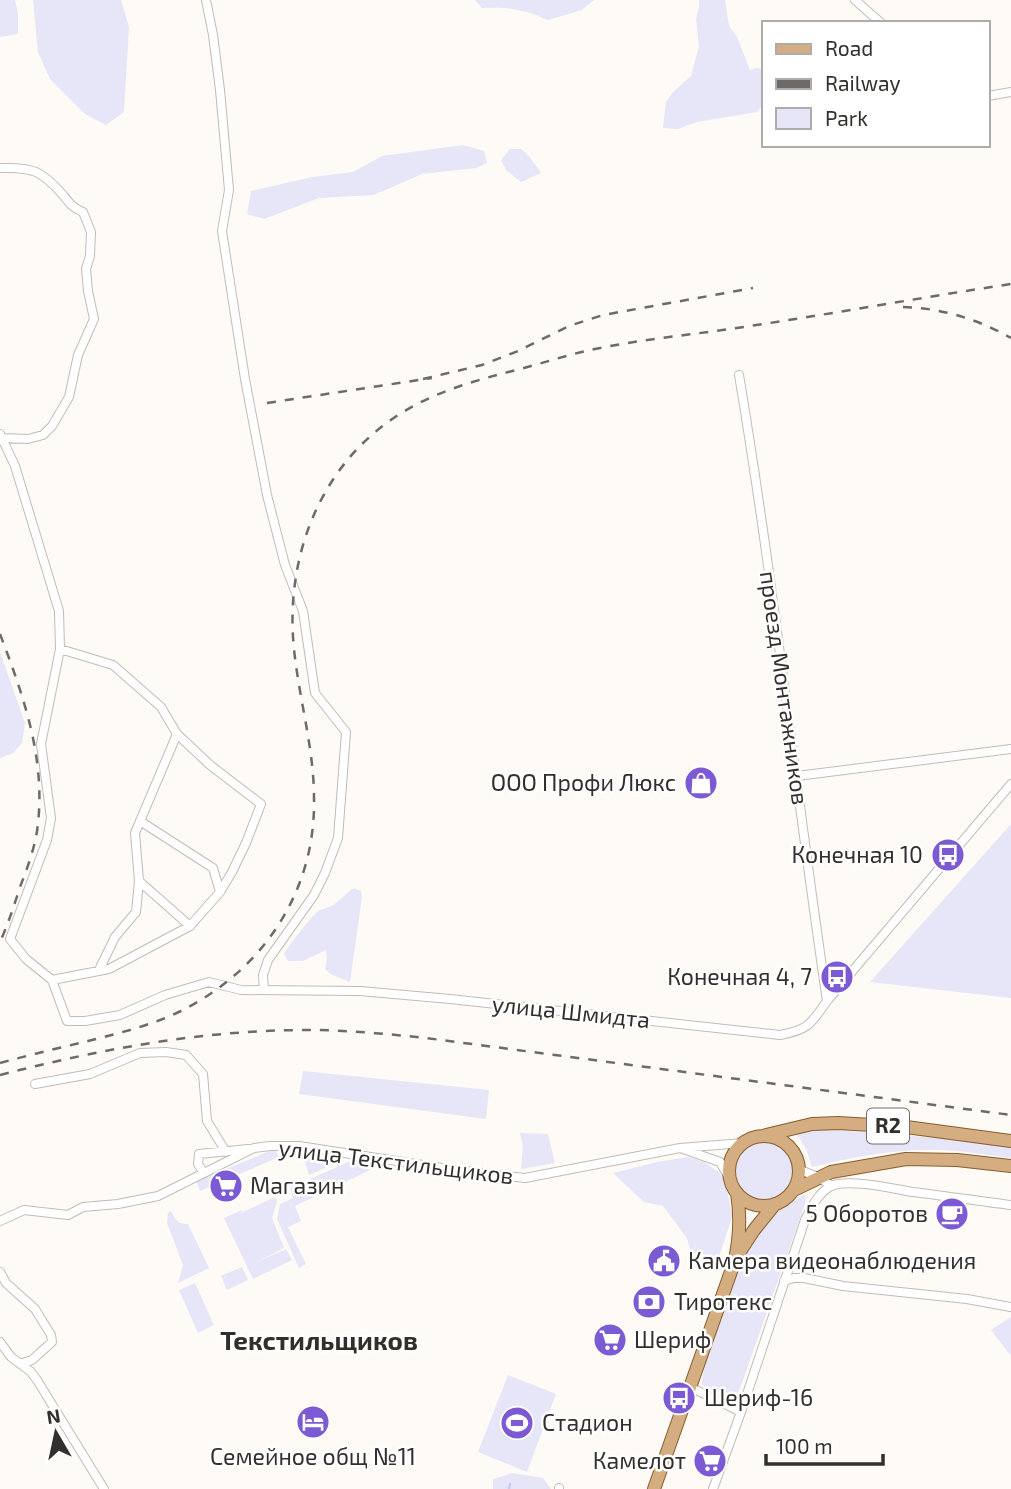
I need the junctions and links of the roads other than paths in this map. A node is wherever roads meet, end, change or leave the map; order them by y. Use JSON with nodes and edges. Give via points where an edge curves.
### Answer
{"nodes":[{"id":1,"x":206,"y":0,"type":"edge"},
{"id":2,"x":855,"y":0,"type":"edge"},
{"id":3,"x":879,"y":21,"type":"edge"},
{"id":4,"x":1011,"y":92,"type":"edge"},
{"id":5,"x":990,"y":96,"type":"edge"},
{"id":6,"x":0,"y":168,"type":"edge"},
{"id":7,"x":738,"y":375,"type":"dead end"},
{"id":8,"x":1,"y":436,"type":"edge"},
{"id":9,"x":60,"y":649,"type":"junction"},
{"id":10,"x":177,"y":734,"type":"junction"},
{"id":11,"x":1011,"y":749,"type":"edge"},
{"id":12,"x":797,"y":776,"type":"junction"},
{"id":13,"x":1011,"y":784,"type":"edge"},
{"id":14,"x":140,"y":821,"type":"junction"},
{"id":15,"x":139,"y":881,"type":"junction"},
{"id":16,"x":220,"y":892,"type":"junction"},
{"id":17,"x":190,"y":926,"type":"junction"},
{"id":18,"x":99,"y":970,"type":"junction"},
{"id":19,"x":52,"y":980,"type":"junction"},
{"id":20,"x":264,"y":990,"type":"junction"},
{"id":21,"x":827,"y":1002,"type":"junction"},
{"id":22,"x":35,"y":1084,"type":"dead end"},
{"id":23,"x":766,"y":1136,"type":"junction"},
{"id":24,"x":1011,"y":1141,"type":"edge"},
{"id":25,"x":743,"y":1143,"type":"junction"},
{"id":26,"x":680,"y":1148,"type":"junction"},
{"id":27,"x":254,"y":1149,"type":"junction"},
{"id":28,"x":226,"y":1152,"type":"junction"},
{"id":29,"x":1011,"y":1166,"type":"edge"},
{"id":30,"x":800,"y":1170,"type":"junction"},
{"id":31,"x":204,"y":1174,"type":"junction"},
{"id":32,"x":818,"y":1177,"type":"junction"},
{"id":33,"x":731,"y":1181,"type":"junction"},
{"id":34,"x":832,"y":1186,"type":"junction"},
{"id":35,"x":794,"y":1190,"type":"junction"},
{"id":36,"x":737,"y":1193,"type":"junction"},
{"id":37,"x":775,"y":1204,"type":"junction"},
{"id":38,"x":1011,"y":1205,"type":"edge"},
{"id":39,"x":0,"y":1221,"type":"edge"},
{"id":40,"x":734,"y":1263,"type":"junction"},
{"id":41,"x":0,"y":1272,"type":"edge"},
{"id":42,"x":784,"y":1281,"type":"junction"},
{"id":43,"x":1011,"y":1307,"type":"edge"},
{"id":44,"x":0,"y":1342,"type":"edge"},
{"id":45,"x":20,"y":1364,"type":"junction"},
{"id":46,"x":690,"y":1387,"type":"junction"},
{"id":47,"x":741,"y":1412,"type":"junction"},
{"id":48,"x":104,"y":1489,"type":"edge"},
{"id":49,"x":654,"y":1489,"type":"edge"},
{"id":50,"x":713,"y":1489,"type":"edge"}],
"edges":[{"from":1,"to":20,"type":"street","via":[[229,190],[222,231],[267,495],[285,565],[303,611],[315,693],[346,732],[338,838],[314,895],[268,960]]},
{"from":2,"to":3,"type":"street"},
{"from":4,"to":5,"type":"street"},
{"from":6,"to":8,"type":"street","via":[[23,168],[43,175],[71,207],[83,212],[91,233],[86,269],[94,319],[78,355],[69,397],[52,426],[43,435],[28,439]]},
{"from":7,"to":12,"type":"street","name":"проезд Монтажников"},
{"from":8,"to":9,"type":"street","via":[[15,466],[59,611]]},
{"from":9,"to":10,"type":"street","via":[[113,665],[162,707]]},
{"from":9,"to":19,"type":"street","via":[[41,744],[51,818],[10,939]]},
{"from":10,"to":14,"type":"street"},
{"from":10,"to":16,"type":"street","via":[[261,804]]},
{"from":11,"to":12,"type":"street"},
{"from":12,"to":21,"type":"street","name":"проезд Монтажников"},
{"from":13,"to":21,"type":"street","name":"улица Шмидта"},
{"from":14,"to":15,"type":"street","via":[[135,833]]},
{"from":14,"to":16,"type":"street","via":[[213,868]]},
{"from":15,"to":17,"type":"street"},
{"from":15,"to":18,"type":"street","via":[[136,912]]},
{"from":16,"to":17,"type":"street"},
{"from":17,"to":18,"type":"street"},
{"from":18,"to":19,"type":"street"},
{"from":19,"to":20,"type":"street","name":"улица Шмидта","via":[[67,1021],[120,1015],[209,982]]},
{"from":20,"to":21,"type":"street","name":"улица Шмидта","via":[[450,999],[780,1035],[808,1027]]},
{"from":22,"to":28,"type":"street","via":[[90,1074],[140,1053],[186,1055],[203,1074],[207,1121]]},
{"from":23,"to":24,"type":"main road","number":"R2","via":[[812,1124],[838,1123]]},
{"from":23,"to":25,"type":"main road","number":"R2"},
{"from":23,"to":30,"type":"main road","via":[[793,1150]]},
{"from":25,"to":26,"type":"street","name":"улица Текстильщиков"},
{"from":25,"to":33,"type":"main road","via":[[731,1160]]},
{"from":26,"to":27,"type":"street","name":"улица Текстильщиков","via":[[525,1178],[299,1146]]},
{"from":26,"to":33,"type":"street","via":[[720,1162]]},
{"from":27,"to":28,"type":"street"},
{"from":27,"to":31,"type":"street","name":"улица Текстильщиков"},
{"from":28,"to":31,"type":"street","via":[[199,1154]]},
{"from":29,"to":32,"type":"main road","number":"R2","via":[[906,1159]]},
{"from":30,"to":32,"type":"street"},
{"from":30,"to":35,"type":"main road"},
{"from":31,"to":39,"type":"street","name":"улица Текстильщиков","via":[[158,1196],[83,1207],[68,1215],[24,1210]]},
{"from":32,"to":34,"type":"street"},
{"from":32,"to":35,"type":"main road","number":"R2"},
{"from":33,"to":36,"type":"main road","number":"R2"},
{"from":34,"to":38,"type":"street","via":[[864,1185]]},
{"from":34,"to":42,"type":"street","via":[[810,1208]]},
{"from":35,"to":37,"type":"main road","number":"R2"},
{"from":36,"to":37,"type":"main road","via":[[751,1203]]},
{"from":36,"to":40,"type":"main road","number":"R2","via":[[741,1225]]},
{"from":37,"to":40,"type":"main road","number":"R2"},
{"from":40,"to":46,"type":"main road","number":"R2"},
{"from":41,"to":45,"type":"street","via":[[35,1309],[51,1335],[48,1346]]},
{"from":42,"to":43,"type":"street","via":[[804,1278]]},
{"from":42,"to":47,"type":"street"},
{"from":44,"to":45,"type":"street"},
{"from":45,"to":48,"type":"street","via":[[37,1380]]},
{"from":46,"to":47,"type":"street"},
{"from":46,"to":49,"type":"main road","number":"R2"},
{"from":47,"to":50,"type":"street"}]}
